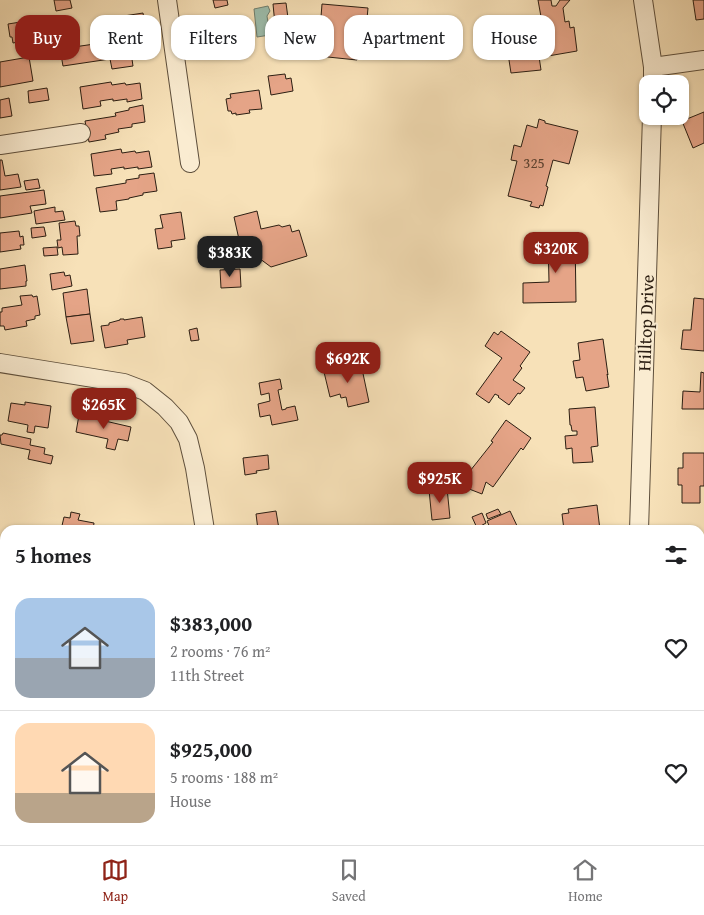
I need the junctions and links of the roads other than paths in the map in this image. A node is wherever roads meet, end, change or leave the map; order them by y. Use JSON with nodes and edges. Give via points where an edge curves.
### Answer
{"nodes":[{"id":1,"x":167,"y":0,"type":"edge"},
{"id":2,"x":643,"y":0,"type":"edge"},
{"id":3,"x":704,"y":60,"type":"edge"},
{"id":4,"x":653,"y":75,"type":"edge"},
{"id":5,"x":652,"y":125,"type":"edge"},
{"id":6,"x":80,"y":133,"type":"dead end"},
{"id":7,"x":0,"y":145,"type":"edge"},
{"id":8,"x":190,"y":163,"type":"dead end"},
{"id":9,"x":0,"y":363,"type":"edge"},
{"id":10,"x":204,"y":525,"type":"edge"},
{"id":11,"x":639,"y":525,"type":"edge"}],
"edges":[{"from":1,"to":8,"type":"street"},
{"from":2,"to":4,"type":"street"},
{"from":3,"to":4,"type":"street"},
{"from":5,"to":11,"type":"street","name":"Hilltop Drive"},
{"from":6,"to":7,"type":"street"},
{"from":9,"to":10,"type":"street","via":[[124,383],[145,391],[166,407],[188,439]]}]}
